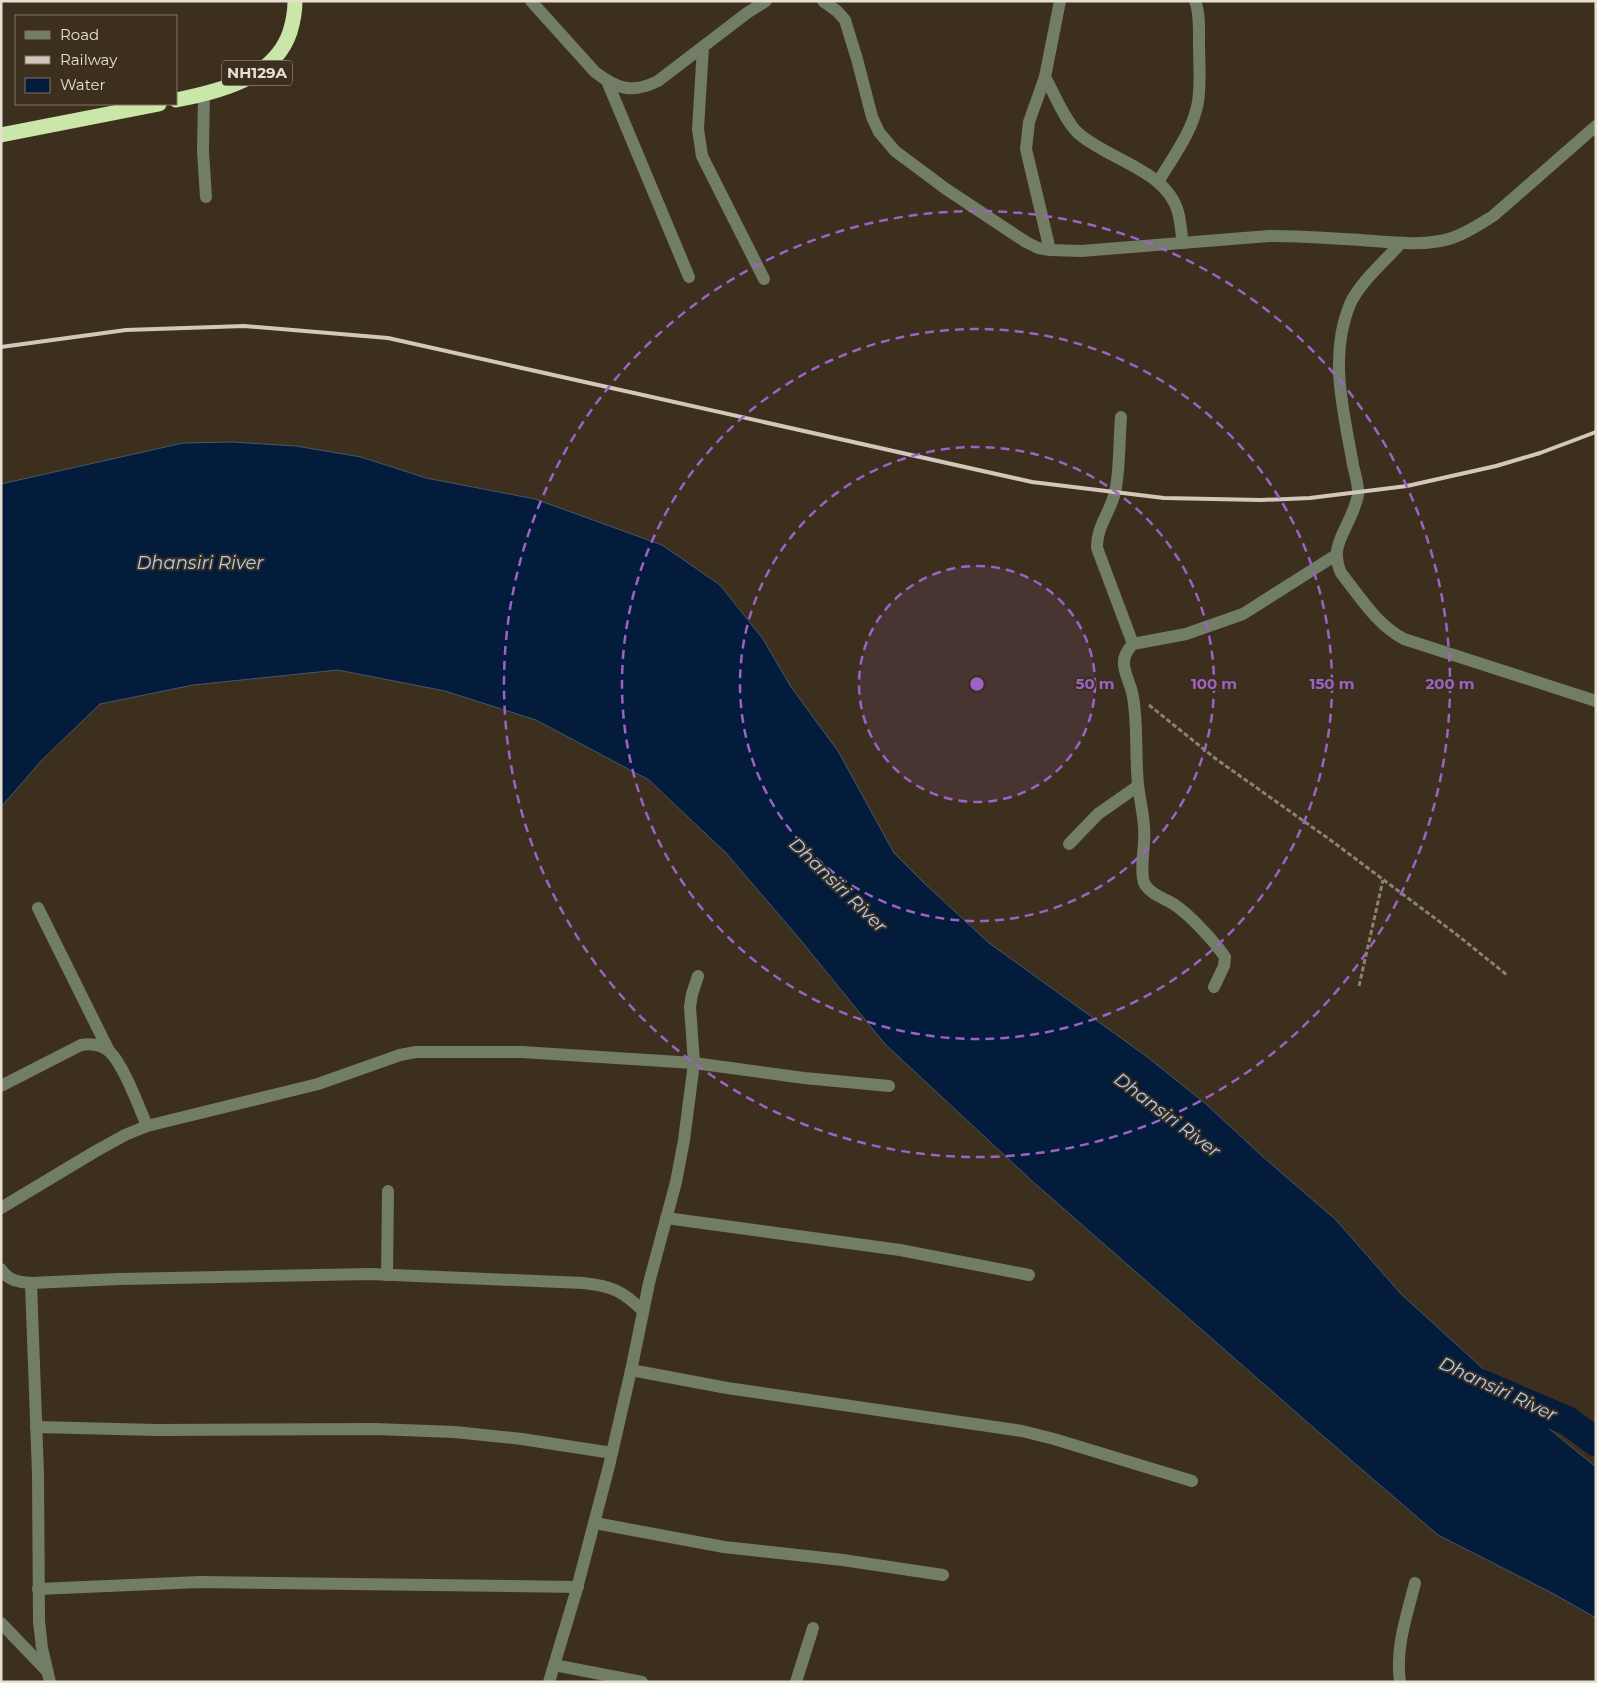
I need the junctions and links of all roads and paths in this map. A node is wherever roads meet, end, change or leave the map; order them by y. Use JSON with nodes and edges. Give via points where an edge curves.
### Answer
{"nodes":[{"id":1,"x":295,"y":1,"type":"edge"},
{"id":2,"x":531,"y":1,"type":"edge"},
{"id":3,"x":766,"y":1,"type":"edge"},
{"id":4,"x":823,"y":1,"type":"edge"},
{"id":5,"x":1060,"y":1,"type":"edge"},
{"id":6,"x":1195,"y":1,"type":"edge"},
{"id":7,"x":703,"y":46,"type":"junction"},
{"id":8,"x":1045,"y":77,"type":"junction"},
{"id":9,"x":607,"y":82,"type":"junction"},
{"id":10,"x":204,"y":94,"type":"junction"},
{"id":11,"x":178,"y":100,"type":"edge"},
{"id":12,"x":155,"y":105,"type":"edge"},
{"id":13,"x":1596,"y":126,"type":"edge"},
{"id":14,"x":1,"y":135,"type":"edge"},
{"id":15,"x":1158,"y":182,"type":"junction"},
{"id":16,"x":206,"y":197,"type":"dead end"},
{"id":17,"x":1183,"y":243,"type":"junction"},
{"id":18,"x":1401,"y":243,"type":"junction"},
{"id":19,"x":1050,"y":250,"type":"junction"},
{"id":20,"x":689,"y":277,"type":"dead end"},
{"id":21,"x":764,"y":279,"type":"dead end"},
{"id":22,"x":1121,"y":417,"type":"dead end"},
{"id":23,"x":1336,"y":554,"type":"junction"},
{"id":24,"x":1133,"y":644,"type":"junction"},
{"id":25,"x":1133,"y":692,"type":"junction"},
{"id":26,"x":1596,"y":701,"type":"edge"},
{"id":27,"x":1138,"y":786,"type":"junction"},
{"id":28,"x":1070,"y":844,"type":"dead end"},
{"id":29,"x":1383,"y":880,"type":"junction"},
{"id":30,"x":38,"y":908,"type":"dead end"},
{"id":31,"x":1507,"y":975,"type":"dead end"},
{"id":32,"x":698,"y":976,"type":"dead end"},
{"id":33,"x":1359,"y":986,"type":"dead end"},
{"id":34,"x":1214,"y":987,"type":"dead end"},
{"id":35,"x":109,"y":1051,"type":"junction"},
{"id":36,"x":694,"y":1063,"type":"junction"},
{"id":37,"x":1,"y":1086,"type":"edge"},
{"id":38,"x":889,"y":1086,"type":"dead end"},
{"id":39,"x":147,"y":1126,"type":"junction"},
{"id":40,"x":388,"y":1191,"type":"dead end"},
{"id":41,"x":1,"y":1208,"type":"edge"},
{"id":42,"x":666,"y":1218,"type":"junction"},
{"id":43,"x":1,"y":1269,"type":"edge"},
{"id":44,"x":387,"y":1275,"type":"junction"},
{"id":45,"x":1028,"y":1275,"type":"dead end"},
{"id":46,"x":31,"y":1283,"type":"junction"},
{"id":47,"x":644,"y":1311,"type":"junction"},
{"id":48,"x":631,"y":1370,"type":"junction"},
{"id":49,"x":36,"y":1427,"type":"junction"},
{"id":50,"x":612,"y":1453,"type":"junction"},
{"id":51,"x":1192,"y":1481,"type":"dead end"},
{"id":52,"x":595,"y":1523,"type":"junction"},
{"id":53,"x":944,"y":1575,"type":"dead end"},
{"id":54,"x":1415,"y":1583,"type":"dead end"},
{"id":55,"x":578,"y":1587,"type":"junction"},
{"id":56,"x":38,"y":1589,"type":"junction"},
{"id":57,"x":1,"y":1623,"type":"edge"},
{"id":58,"x":812,"y":1628,"type":"dead end"},
{"id":59,"x":554,"y":1665,"type":"junction"},
{"id":60,"x":48,"y":1676,"type":"edge"},
{"id":61,"x":549,"y":1682,"type":"edge"},
{"id":62,"x":642,"y":1682,"type":"edge"},
{"id":63,"x":796,"y":1682,"type":"edge"},
{"id":64,"x":1400,"y":1682,"type":"edge"}],
"edges":[{"from":1,"to":10,"type":"highway","number":"NH129A","via":[[286,42],[274,58],[246,79]]},
{"from":2,"to":9,"type":"street"},
{"from":3,"to":7,"type":"street"},
{"from":4,"to":19,"type":"street","via":[[845,20],[872,117],[879,132],[895,151],[946,190],[1014,234],[1038,248]]},
{"from":5,"to":8,"type":"street"},
{"from":6,"to":15,"type":"street","via":[[1199,32],[1198,103],[1186,136]]},
{"from":7,"to":9,"type":"street","via":[[645,88],[632,89]]},
{"from":7,"to":21,"type":"street","via":[[698,129],[702,156]]},
{"from":8,"to":15,"type":"street","via":[[1076,131]]},
{"from":8,"to":19,"type":"street","via":[[1029,122],[1026,149]]},
{"from":9,"to":20,"type":"street"},
{"from":10,"to":11,"type":"highway","number":"NH129A"},
{"from":10,"to":16,"type":"street"},
{"from":12,"to":14,"type":"highway"},
{"from":13,"to":18,"type":"street","via":[[1517,196],[1476,227],[1452,238]]},
{"from":15,"to":17,"type":"street","via":[[1178,212]]},
{"from":17,"to":18,"type":"street","via":[[1269,236]]},
{"from":17,"to":19,"type":"street","via":[[1081,251]]},
{"from":18,"to":23,"type":"street","via":[[1350,304],[1338,348],[1338,376],[1359,493]]},
{"from":22,"to":24,"type":"street","via":[[1115,493],[1097,548]]},
{"from":23,"to":24,"type":"street","via":[[1243,614],[1186,634]]},
{"from":23,"to":26,"type":"street","via":[[1341,573],[1383,626],[1393,633]]},
{"from":24,"to":25,"type":"street","via":[[1124,657],[1127,680]]},
{"from":25,"to":27,"type":"street"},
{"from":25,"to":29,"type":"path","via":[[1216,759]]},
{"from":27,"to":28,"type":"street","via":[[1098,814]]},
{"from":27,"to":34,"type":"street","via":[[1144,826],[1143,881],[1148,889],[1186,914],[1225,957]]},
{"from":29,"to":31,"type":"path"},
{"from":29,"to":33,"type":"path"},
{"from":30,"to":35,"type":"street"},
{"from":32,"to":36,"type":"street","via":[[690,1007]]},
{"from":35,"to":37,"type":"street","via":[[89,1043],[81,1045]]},
{"from":35,"to":39,"type":"street","via":[[119,1064]]},
{"from":36,"to":38,"type":"street"},
{"from":36,"to":39,"type":"street","via":[[522,1052],[416,1052],[318,1084]]},
{"from":36,"to":42,"type":"street","via":[[684,1140]]},
{"from":39,"to":41,"type":"street","via":[[96,1151]]},
{"from":40,"to":44,"type":"street"},
{"from":42,"to":45,"type":"street","via":[[900,1250]]},
{"from":42,"to":47,"type":"street"},
{"from":43,"to":46,"type":"street","via":[[10,1279]]},
{"from":44,"to":46,"type":"street"},
{"from":44,"to":47,"type":"street","via":[[603,1285],[628,1296]]},
{"from":46,"to":49,"type":"street"},
{"from":47,"to":48,"type":"street"},
{"from":48,"to":50,"type":"street"},
{"from":48,"to":51,"type":"street","via":[[727,1388],[1022,1431]]},
{"from":49,"to":50,"type":"street","via":[[420,1430],[522,1439]]},
{"from":49,"to":56,"type":"street"},
{"from":50,"to":52,"type":"street"},
{"from":52,"to":53,"type":"street","via":[[724,1547]]},
{"from":52,"to":55,"type":"street"},
{"from":54,"to":64,"type":"street","via":[[1399,1647]]},
{"from":55,"to":56,"type":"street","via":[[200,1582]]},
{"from":55,"to":59,"type":"street"},
{"from":56,"to":60,"type":"street","via":[[39,1622]]},
{"from":57,"to":60,"type":"street"},
{"from":58,"to":63,"type":"street"},
{"from":59,"to":61,"type":"street"},
{"from":59,"to":62,"type":"street"}]}
